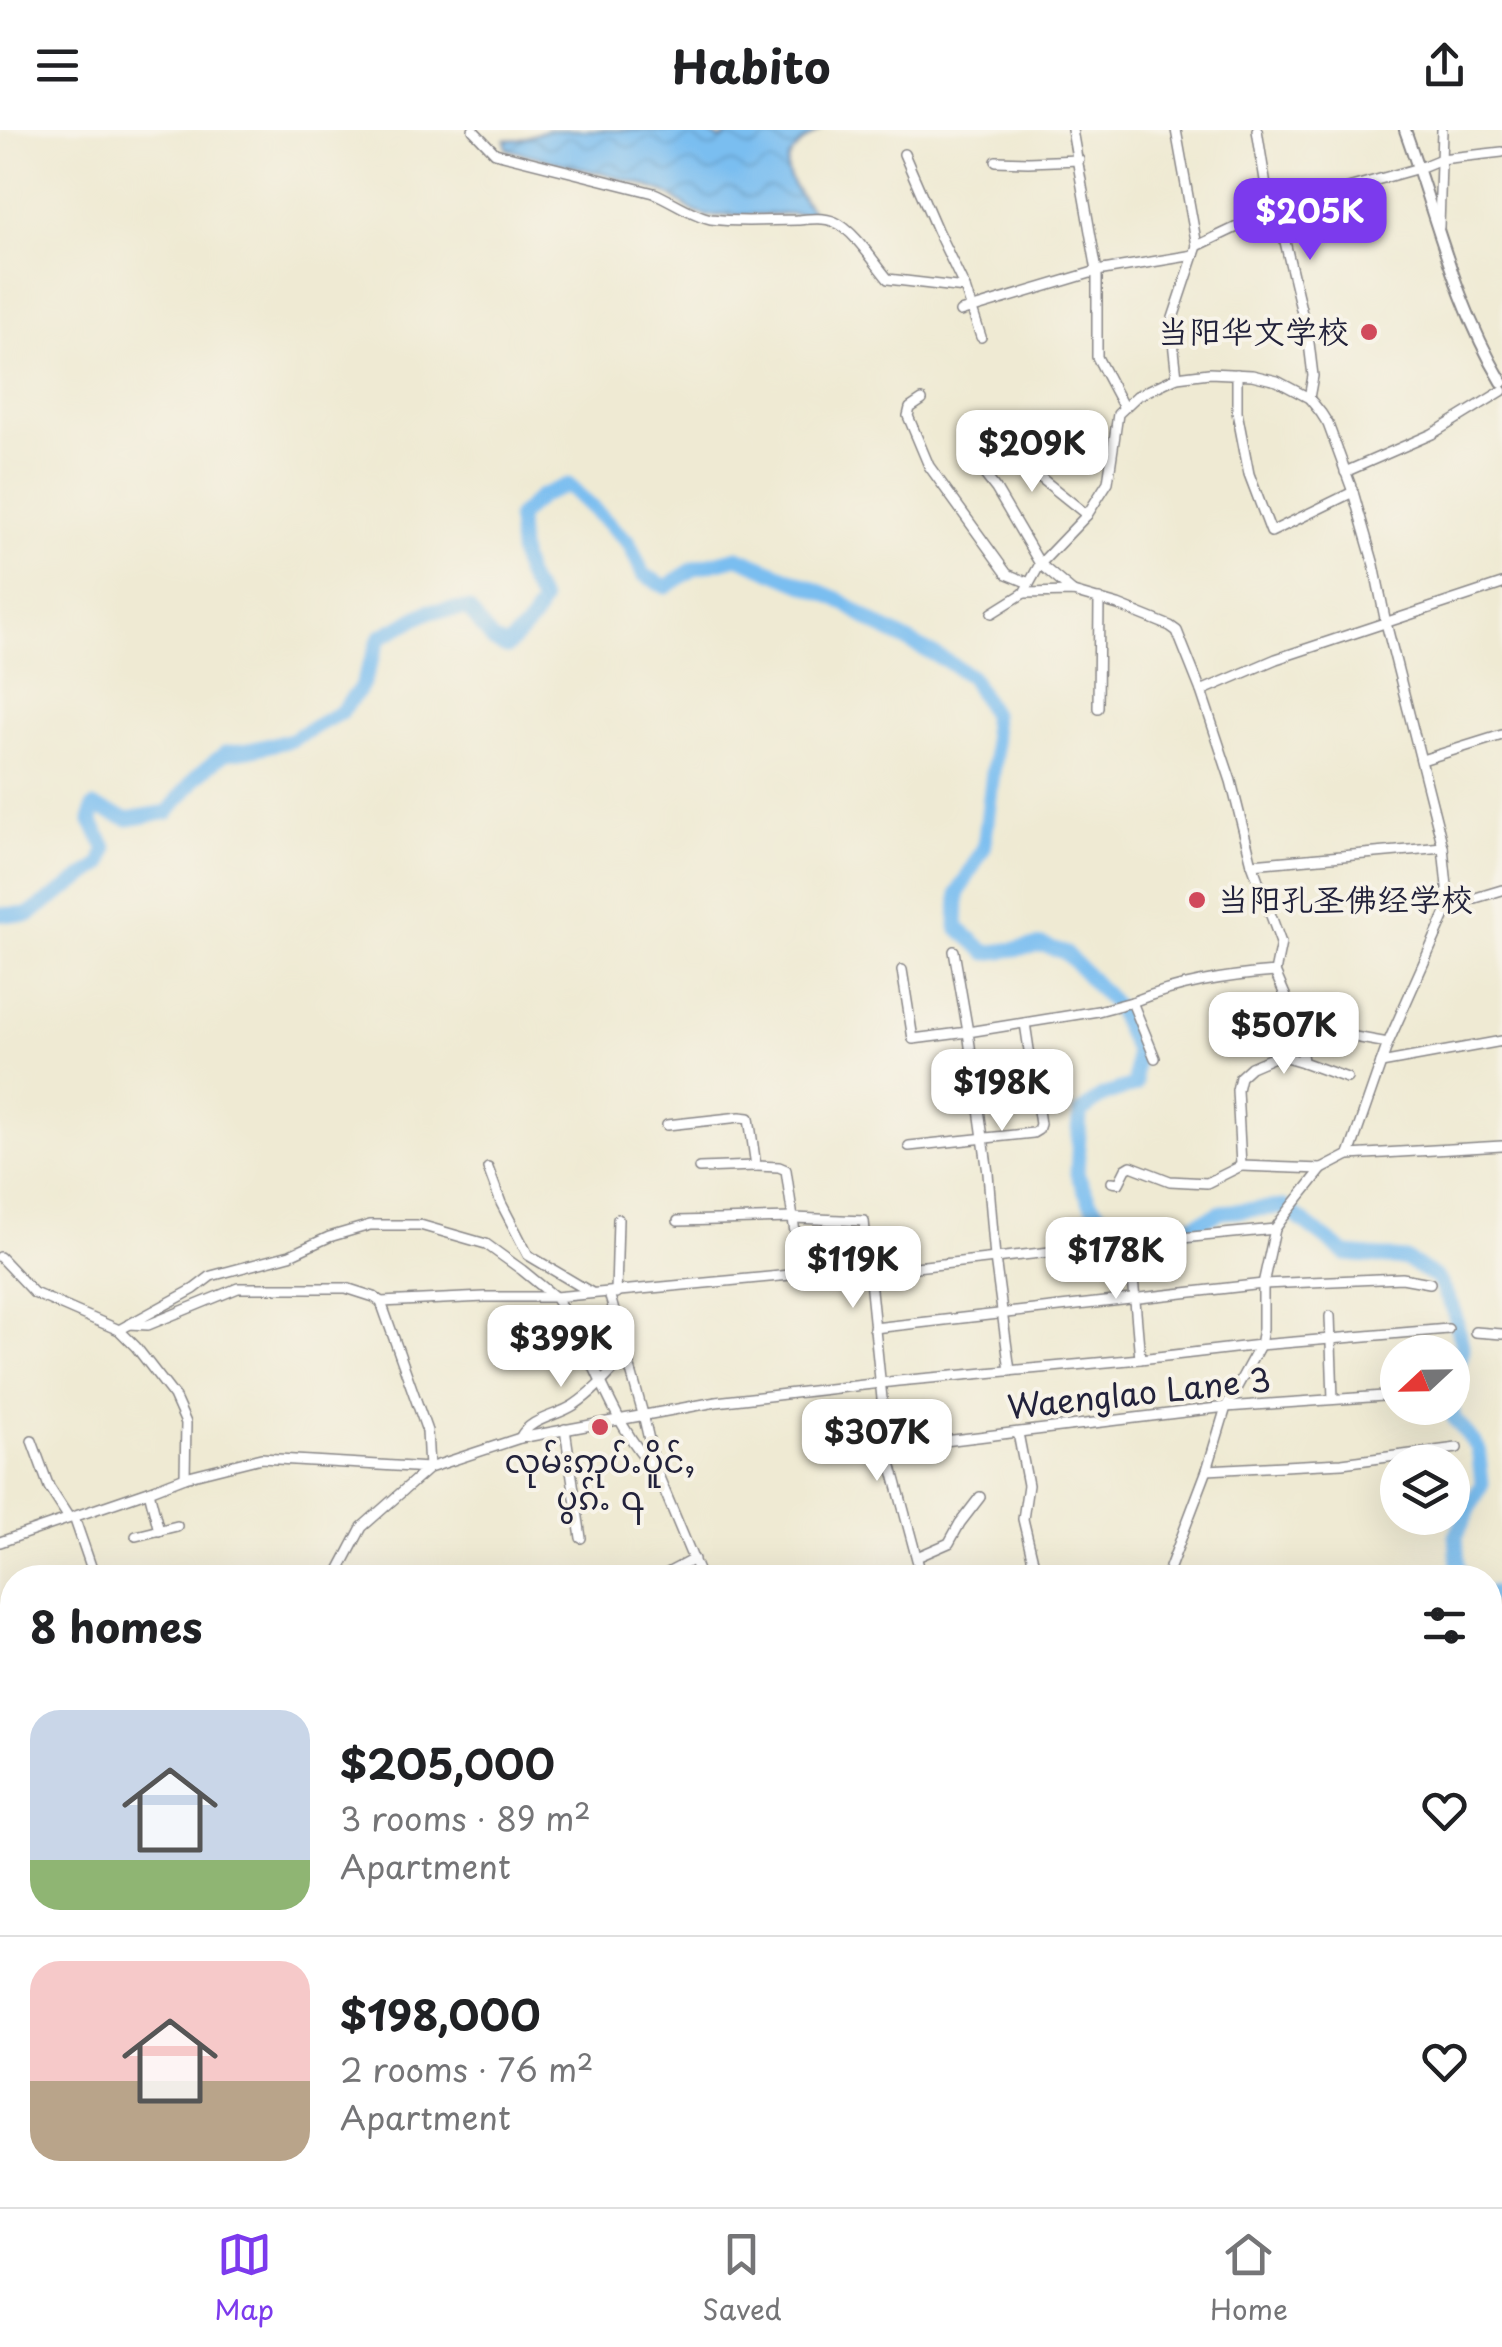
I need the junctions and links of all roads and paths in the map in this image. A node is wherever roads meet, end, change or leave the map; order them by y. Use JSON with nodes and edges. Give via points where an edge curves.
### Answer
{"nodes":[{"id":1,"x":473,"y":130,"type":"edge"},
{"id":2,"x":1072,"y":130,"type":"edge"},
{"id":3,"x":1176,"y":130,"type":"edge"},
{"id":4,"x":1257,"y":130,"type":"edge"},
{"id":5,"x":1405,"y":130,"type":"edge"},
{"id":6,"x":1442,"y":130,"type":"edge"},
{"id":7,"x":1502,"y":152,"type":"edge"},
{"id":8,"x":904,"y":154,"type":"dead end"},
{"id":9,"x":1440,"y":159,"type":"junction"},
{"id":10,"x":1079,"y":160,"type":"junction"},
{"id":11,"x":996,"y":161,"type":"dead end"},
{"id":12,"x":1419,"y":168,"type":"junction"},
{"id":13,"x":1277,"y":208,"type":"junction"},
{"id":14,"x":1439,"y":228,"type":"junction"},
{"id":15,"x":1195,"y":250,"type":"junction"},
{"id":16,"x":1097,"y":270,"type":"junction"},
{"id":17,"x":965,"y":288,"type":"junction"},
{"id":18,"x":966,"y":310,"type":"junction"},
{"id":19,"x":981,"y":338,"type":"dead end"},
{"id":20,"x":1236,"y":374,"type":"junction"},
{"id":21,"x":1177,"y":377,"type":"junction"},
{"id":22,"x":1502,"y":382,"type":"edge"},
{"id":23,"x":1502,"y":391,"type":"edge"},
{"id":24,"x":1309,"y":398,"type":"junction"},
{"id":25,"x":922,"y":400,"type":"dead end"},
{"id":26,"x":1124,"y":408,"type":"junction"},
{"id":27,"x":1007,"y":444,"type":"dead end"},
{"id":28,"x":978,"y":466,"type":"dead end"},
{"id":29,"x":1345,"y":472,"type":"junction"},
{"id":30,"x":1352,"y":492,"type":"junction"},
{"id":31,"x":1086,"y":515,"type":"junction"},
{"id":32,"x":1040,"y":564,"type":"junction"},
{"id":33,"x":1502,"y":584,"type":"edge"},
{"id":34,"x":1027,"y":588,"type":"junction"},
{"id":35,"x":1072,"y":592,"type":"junction"},
{"id":36,"x":1100,"y":600,"type":"junction"},
{"id":37,"x":992,"y":613,"type":"dead end"},
{"id":38,"x":1386,"y":623,"type":"junction"},
{"id":39,"x":1202,"y":690,"type":"junction"},
{"id":40,"x":1098,"y":708,"type":"dead end"},
{"id":41,"x":1502,"y":735,"type":"edge"},
{"id":42,"x":1422,"y":760,"type":"junction"},
{"id":43,"x":1443,"y":847,"type":"junction"},
{"id":44,"x":1252,"y":864,"type":"junction"},
{"id":45,"x":1502,"y":890,"type":"edge"},
{"id":46,"x":1449,"y":906,"type":"junction"},
{"id":47,"x":954,"y":951,"type":"dead end"},
{"id":48,"x":902,"y":970,"type":"dead end"},
{"id":49,"x":1276,"y":972,"type":"junction"},
{"id":50,"x":1132,"y":1002,"type":"junction"},
{"id":51,"x":1025,"y":1023,"type":"junction"},
{"id":52,"x":1260,"y":1026,"type":"dead end"},
{"id":53,"x":1298,"y":1027,"type":"junction"},
{"id":54,"x":968,"y":1032,"type":"junction"},
{"id":55,"x":1502,"y":1041,"type":"edge"},
{"id":56,"x":1388,"y":1044,"type":"junction"},
{"id":57,"x":1155,"y":1058,"type":"dead end"},
{"id":58,"x":1303,"y":1062,"type":"junction"},
{"id":59,"x":1381,"y":1063,"type":"junction"},
{"id":60,"x":1347,"y":1078,"type":"dead end"},
{"id":61,"x":667,"y":1125,"type":"dead end"},
{"id":62,"x":982,"y":1137,"type":"junction"},
{"id":63,"x":909,"y":1146,"type":"dead end"},
{"id":64,"x":1502,"y":1146,"type":"edge"},
{"id":65,"x":1349,"y":1156,"type":"junction"},
{"id":66,"x":756,"y":1166,"type":"junction"},
{"id":67,"x":1241,"y":1166,"type":"junction"},
{"id":68,"x":488,"y":1168,"type":"dead end"},
{"id":69,"x":699,"y":1168,"type":"dead end"},
{"id":70,"x":1322,"y":1169,"type":"junction"},
{"id":71,"x":1112,"y":1182,"type":"dead end"},
{"id":72,"x":794,"y":1218,"type":"junction"},
{"id":73,"x":618,"y":1219,"type":"dead end"},
{"id":74,"x":678,"y":1220,"type":"dead end"},
{"id":75,"x":1276,"y":1230,"type":"junction"},
{"id":76,"x":1130,"y":1243,"type":"junction"},
{"id":77,"x":0,"y":1257,"type":"edge"},
{"id":78,"x":995,"y":1258,"type":"junction"},
{"id":79,"x":871,"y":1272,"type":"junction"},
{"id":80,"x":801,"y":1274,"type":"junction"},
{"id":81,"x":1430,"y":1283,"type":"dead end"},
{"id":82,"x":1264,"y":1284,"type":"junction"},
{"id":83,"x":613,"y":1293,"type":"junction"},
{"id":84,"x":595,"y":1294,"type":"junction"},
{"id":85,"x":555,"y":1298,"type":"junction"},
{"id":86,"x":1135,"y":1298,"type":"junction"},
{"id":87,"x":380,"y":1302,"type":"junction"},
{"id":88,"x":1003,"y":1314,"type":"junction"},
{"id":89,"x":1330,"y":1316,"type":"dead end"},
{"id":90,"x":123,"y":1327,"type":"junction"},
{"id":91,"x":874,"y":1328,"type":"junction"},
{"id":92,"x":1448,"y":1329,"type":"dead end"},
{"id":93,"x":1475,"y":1332,"type":"dead end"},
{"id":94,"x":1502,"y":1334,"type":"edge"},
{"id":95,"x":1332,"y":1339,"type":"junction"},
{"id":96,"x":1260,"y":1345,"type":"junction"},
{"id":97,"x":628,"y":1354,"type":"junction"},
{"id":98,"x":1140,"y":1359,"type":"junction"},
{"id":99,"x":1010,"y":1371,"type":"junction"},
{"id":100,"x":600,"y":1383,"type":"junction"},
{"id":101,"x":880,"y":1383,"type":"junction"},
{"id":102,"x":1380,"y":1396,"type":"edge"},
{"id":103,"x":1333,"y":1400,"type":"junction"},
{"id":104,"x":1226,"y":1407,"type":"junction"},
{"id":105,"x":644,"y":1414,"type":"junction"},
{"id":106,"x":618,"y":1419,"type":"junction"},
{"id":107,"x":565,"y":1429,"type":"junction"},
{"id":108,"x":1018,"y":1433,"type":"junction"},
{"id":109,"x":520,"y":1438,"type":"junction"},
{"id":110,"x":32,"y":1442,"type":"dead end"},
{"id":111,"x":887,"y":1448,"type":"junction"},
{"id":112,"x":1380,"y":1457,"type":"edge"},
{"id":113,"x":429,"y":1468,"type":"junction"},
{"id":114,"x":656,"y":1470,"type":"junction"},
{"id":115,"x":1207,"y":1470,"type":"junction"},
{"id":116,"x":184,"y":1477,"type":"junction"},
{"id":117,"x":149,"y":1491,"type":"junction"},
{"id":118,"x":980,"y":1497,"type":"dead end"},
{"id":119,"x":72,"y":1517,"type":"junction"},
{"id":120,"x":177,"y":1526,"type":"dead end"},
{"id":121,"x":158,"y":1530,"type":"junction"},
{"id":122,"x":136,"y":1536,"type":"dead end"},
{"id":123,"x":580,"y":1538,"type":"dead end"},
{"id":124,"x":0,"y":1542,"type":"edge"},
{"id":125,"x":918,"y":1557,"type":"junction"},
{"id":126,"x":694,"y":1559,"type":"junction"},
{"id":127,"x":90,"y":1565,"type":"edge"},
{"id":128,"x":342,"y":1565,"type":"edge"},
{"id":129,"x":683,"y":1565,"type":"edge"},
{"id":130,"x":696,"y":1565,"type":"edge"},
{"id":131,"x":920,"y":1565,"type":"edge"},
{"id":132,"x":1034,"y":1565,"type":"edge"},
{"id":133,"x":1171,"y":1565,"type":"edge"}],
"edges":[{"from":1,"to":17,"type":"street","via":[[495,153],[654,193],[696,215],[838,223],[888,279]]},
{"from":2,"to":10,"type":"street"},
{"from":3,"to":15,"type":"street"},
{"from":4,"to":13,"type":"street","via":[[1268,199]]},
{"from":5,"to":12,"type":"street"},
{"from":6,"to":9,"type":"street"},
{"from":7,"to":9,"type":"street"},
{"from":8,"to":17,"type":"street"},
{"from":9,"to":12,"type":"street"},
{"from":9,"to":14,"type":"street"},
{"from":10,"to":11,"type":"street"},
{"from":10,"to":16,"type":"street"},
{"from":12,"to":13,"type":"street"},
{"from":12,"to":14,"type":"street"},
{"from":13,"to":15,"type":"street"},
{"from":13,"to":24,"type":"street","via":[[1309,343]]},
{"from":14,"to":22,"type":"street","via":[[1453,281]]},
{"from":15,"to":16,"type":"street"},
{"from":15,"to":21,"type":"street","via":[[1171,324]]},
{"from":16,"to":18,"type":"street"},
{"from":16,"to":26,"type":"street","via":[[1097,357]]},
{"from":17,"to":18,"type":"street"},
{"from":18,"to":19,"type":"street"},
{"from":20,"to":21,"type":"street"},
{"from":20,"to":24,"type":"street","via":[[1277,381]]},
{"from":20,"to":30,"type":"street","via":[[1249,474],[1271,532]]},
{"from":21,"to":26,"type":"street"},
{"from":23,"to":29,"type":"street","via":[[1432,434]]},
{"from":24,"to":29,"type":"street","via":[[1328,424]]},
{"from":25,"to":34,"type":"street","via":[[908,416],[929,466],[1007,574]]},
{"from":26,"to":31,"type":"street","via":[[1108,482]]},
{"from":27,"to":31,"type":"street"},
{"from":28,"to":32,"type":"street"},
{"from":29,"to":30,"type":"street"},
{"from":30,"to":38,"type":"street"},
{"from":31,"to":32,"type":"street"},
{"from":32,"to":34,"type":"street"},
{"from":32,"to":35,"type":"street"},
{"from":33,"to":38,"type":"street"},
{"from":34,"to":35,"type":"street"},
{"from":34,"to":37,"type":"street"},
{"from":35,"to":36,"type":"street"},
{"from":36,"to":39,"type":"street","via":[[1178,631]]},
{"from":36,"to":40,"type":"street"},
{"from":38,"to":39,"type":"street"},
{"from":38,"to":42,"type":"street"},
{"from":39,"to":44,"type":"street"},
{"from":41,"to":42,"type":"street"},
{"from":42,"to":43,"type":"street"},
{"from":43,"to":44,"type":"street"},
{"from":43,"to":46,"type":"street"},
{"from":44,"to":49,"type":"street","via":[[1280,942]]},
{"from":45,"to":46,"type":"street"},
{"from":46,"to":56,"type":"street"},
{"from":47,"to":54,"type":"street"},
{"from":48,"to":54,"type":"street","via":[[913,1038]]},
{"from":49,"to":50,"type":"street","via":[[1214,977]]},
{"from":49,"to":53,"type":"street"},
{"from":50,"to":51,"type":"street"},
{"from":50,"to":57,"type":"street"},
{"from":51,"to":54,"type":"street"},
{"from":51,"to":62,"type":"street","via":[[1038,1130]]},
{"from":52,"to":53,"type":"street"},
{"from":53,"to":56,"type":"street"},
{"from":53,"to":58,"type":"street"},
{"from":54,"to":62,"type":"street"},
{"from":55,"to":59,"type":"street"},
{"from":56,"to":59,"type":"street"},
{"from":58,"to":60,"type":"street"},
{"from":58,"to":67,"type":"street","via":[[1279,1055],[1240,1077]]},
{"from":59,"to":65,"type":"street"},
{"from":61,"to":66,"type":"street","via":[[749,1118]]},
{"from":62,"to":63,"type":"street"},
{"from":62,"to":78,"type":"street"},
{"from":64,"to":65,"type":"street"},
{"from":65,"to":70,"type":"street"},
{"from":66,"to":69,"type":"street"},
{"from":66,"to":72,"type":"street","via":[[786,1170]]},
{"from":67,"to":70,"type":"street"},
{"from":67,"to":71,"type":"street","via":[[1207,1182],[1170,1181],[1130,1166],[1119,1183]]},
{"from":68,"to":84,"type":"street","via":[[528,1255]]},
{"from":70,"to":75,"type":"street"},
{"from":72,"to":74,"type":"street"},
{"from":72,"to":79,"type":"street","via":[[864,1221]]},
{"from":72,"to":80,"type":"street"},
{"from":73,"to":83,"type":"street"},
{"from":75,"to":76,"type":"street"},
{"from":75,"to":82,"type":"street"},
{"from":76,"to":78,"type":"street"},
{"from":76,"to":86,"type":"street"},
{"from":77,"to":90,"type":"street","via":[[34,1293]]},
{"from":78,"to":79,"type":"street"},
{"from":78,"to":88,"type":"street"},
{"from":79,"to":80,"type":"street"},
{"from":79,"to":91,"type":"street"},
{"from":80,"to":83,"type":"street"},
{"from":81,"to":82,"type":"street","via":[[1402,1278]]},
{"from":82,"to":86,"type":"street"},
{"from":82,"to":96,"type":"street"},
{"from":83,"to":84,"type":"street"},
{"from":83,"to":97,"type":"street"},
{"from":84,"to":85,"type":"street"},
{"from":85,"to":87,"type":"street"},
{"from":85,"to":90,"type":"street","via":[[486,1244],[420,1225],[370,1225],[212,1276]]},
{"from":85,"to":100,"type":"street"},
{"from":86,"to":88,"type":"street"},
{"from":86,"to":98,"type":"street"},
{"from":87,"to":90,"type":"street","via":[[346,1288],[238,1288],[148,1325]]},
{"from":87,"to":113,"type":"street","via":[[426,1431]]},
{"from":88,"to":91,"type":"street"},
{"from":88,"to":99,"type":"street"},
{"from":89,"to":95,"type":"street"},
{"from":90,"to":116,"type":"street","via":[[186,1423]]},
{"from":91,"to":101,"type":"street"},
{"from":92,"to":95,"type":"street"},
{"from":93,"to":94,"type":"street"},
{"from":95,"to":96,"type":"street"},
{"from":95,"to":103,"type":"street"},
{"from":96,"to":98,"type":"street"},
{"from":96,"to":104,"type":"street"},
{"from":97,"to":100,"type":"street"},
{"from":97,"to":105,"type":"street"},
{"from":98,"to":99,"type":"street"},
{"from":99,"to":101,"type":"street"},
{"from":100,"to":106,"type":"street"},
{"from":100,"to":109,"type":"street"},
{"from":101,"to":105,"type":"street"},
{"from":101,"to":111,"type":"street"},
{"from":102,"to":103,"type":"street","name":"Waenglao Lane 3"},
{"from":103,"to":104,"type":"street","name":"Waenglao Lane 3"},
{"from":104,"to":108,"type":"street","name":"Waenglao Lane 3"},
{"from":104,"to":115,"type":"street"},
{"from":105,"to":106,"type":"street"},
{"from":105,"to":114,"type":"street"},
{"from":106,"to":107,"type":"street"},
{"from":106,"to":114,"type":"street"},
{"from":107,"to":109,"type":"street"},
{"from":107,"to":123,"type":"street"},
{"from":108,"to":111,"type":"street","name":"Waenglao Lane 3"},
{"from":108,"to":132,"type":"street","via":[[1028,1486],[1023,1519]]},
{"from":109,"to":113,"type":"street"},
{"from":110,"to":119,"type":"street","via":[[49,1487]]},
{"from":111,"to":125,"type":"street"},
{"from":112,"to":115,"type":"street"},
{"from":113,"to":116,"type":"street","via":[[262,1458]]},
{"from":113,"to":128,"type":"street","via":[[362,1527]]},
{"from":114,"to":126,"type":"street"},
{"from":115,"to":133,"type":"street"},
{"from":116,"to":117,"type":"street"},
{"from":117,"to":119,"type":"street"},
{"from":117,"to":121,"type":"street"},
{"from":118,"to":125,"type":"street","via":[[949,1543]]},
{"from":119,"to":124,"type":"street"},
{"from":119,"to":127,"type":"street"},
{"from":120,"to":121,"type":"street"},
{"from":121,"to":122,"type":"street"},
{"from":125,"to":131,"type":"street"},
{"from":126,"to":129,"type":"street"},
{"from":126,"to":130,"type":"street"}]}
